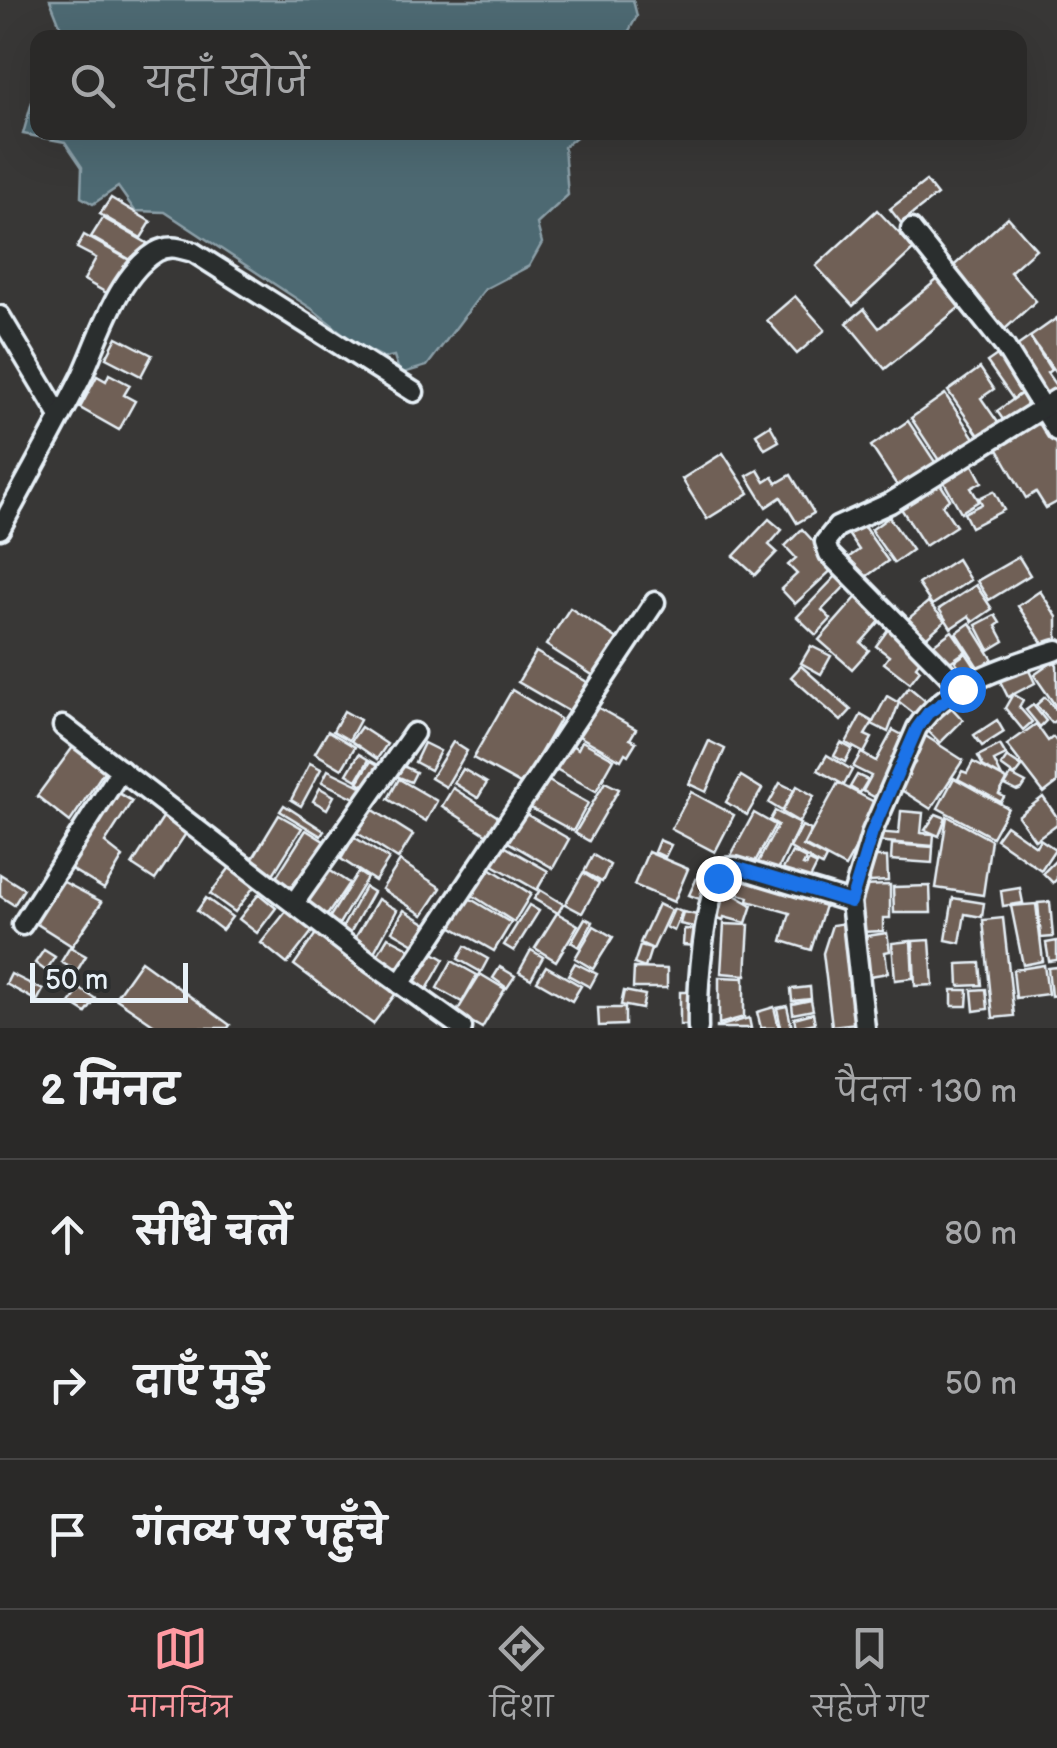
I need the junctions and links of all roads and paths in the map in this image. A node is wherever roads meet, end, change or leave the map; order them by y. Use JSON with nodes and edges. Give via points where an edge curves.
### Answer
{"nodes":[{"id":1,"x":911,"y":229,"type":"dead end"},
{"id":2,"x":0,"y":316,"type":"edge"},
{"id":3,"x":414,"y":392,"type":"dead end"},
{"id":4,"x":1050,"y":404,"type":"edge"},
{"id":5,"x":60,"y":416,"type":"junction"},
{"id":6,"x":1057,"y":430,"type":"edge"},
{"id":7,"x":0,"y":529,"type":"edge"},
{"id":8,"x":655,"y":602,"type":"dead end"},
{"id":9,"x":1056,"y":652,"type":"edge"},
{"id":10,"x":962,"y":689,"type":"junction"},
{"id":11,"x":63,"y":726,"type":"dead end"},
{"id":12,"x":414,"y":733,"type":"dead end"},
{"id":13,"x":121,"y":770,"type":"junction"},
{"id":14,"x":851,"y":902,"type":"junction"},
{"id":15,"x":294,"y":903,"type":"junction"},
{"id":16,"x":22,"y":925,"type":"dead end"},
{"id":17,"x":400,"y":984,"type":"junction"},
{"id":18,"x":462,"y":1028,"type":"edge"},
{"id":19,"x":698,"y":1028,"type":"edge"},
{"id":20,"x":864,"y":1028,"type":"edge"}],
"edges":[{"from":1,"to":4,"type":"street"},
{"from":2,"to":5,"type":"street"},
{"from":3,"to":5,"type":"street","via":[[193,252],[173,246],[134,274]]},
{"from":4,"to":6,"type":"street"},
{"from":4,"to":10,"type":"street","via":[[890,503],[837,527],[825,542],[832,557]]},
{"from":5,"to":7,"type":"street"},
{"from":8,"to":17,"type":"street"},
{"from":9,"to":10,"type":"street"},
{"from":10,"to":14,"type":"street","via":[[917,728],[872,832]]},
{"from":11,"to":13,"type":"street"},
{"from":12,"to":15,"type":"street"},
{"from":13,"to":15,"type":"street"},
{"from":13,"to":16,"type":"street"},
{"from":14,"to":19,"type":"street","via":[[724,868],[709,912]]},
{"from":14,"to":20,"type":"street"},
{"from":15,"to":17,"type":"street"},
{"from":17,"to":18,"type":"street"}]}
